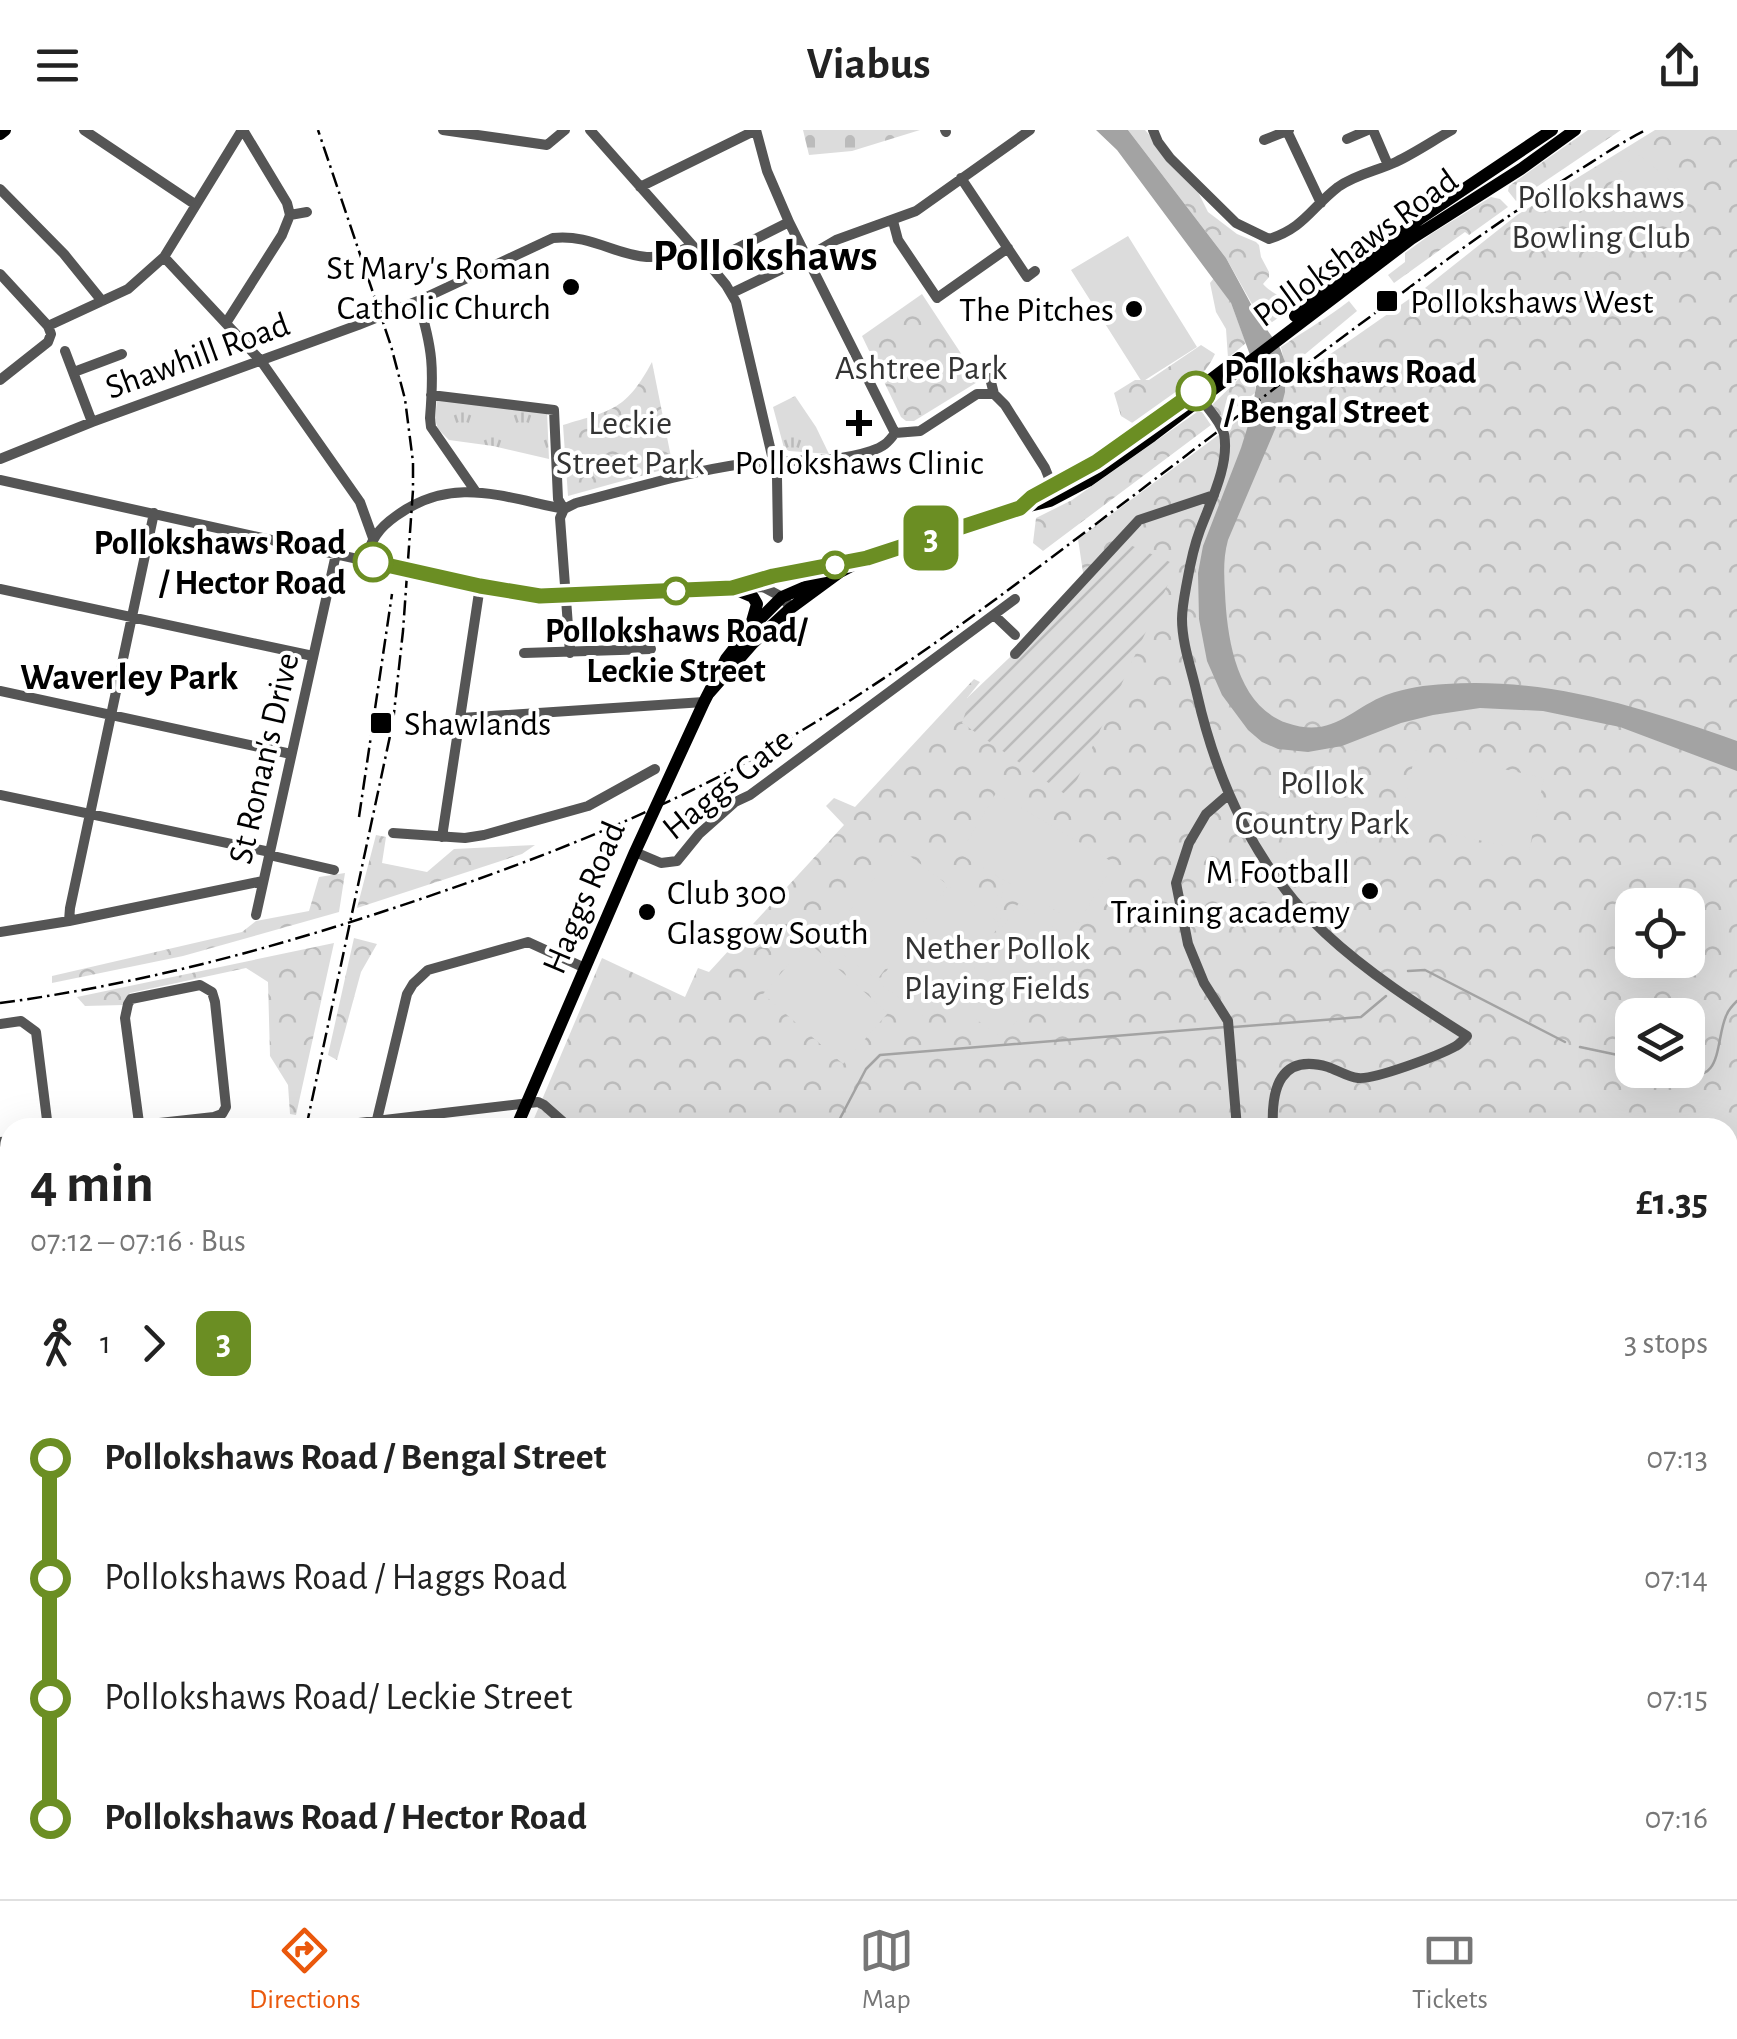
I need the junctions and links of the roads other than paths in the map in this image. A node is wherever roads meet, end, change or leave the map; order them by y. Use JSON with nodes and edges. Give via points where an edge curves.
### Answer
{"nodes":[{"id":1,"x":84,"y":130,"type":"edge"},
{"id":2,"x":242,"y":130,"type":"edge"},
{"id":3,"x":443,"y":130,"type":"edge"},
{"id":4,"x":565,"y":130,"type":"edge"},
{"id":5,"x":590,"y":130,"type":"edge"},
{"id":6,"x":756,"y":130,"type":"edge"},
{"id":7,"x":1030,"y":130,"type":"edge"},
{"id":8,"x":1153,"y":130,"type":"edge"},
{"id":9,"x":1288,"y":130,"type":"edge"},
{"id":10,"x":1371,"y":130,"type":"edge"},
{"id":11,"x":1452,"y":130,"type":"edge"},
{"id":12,"x":1552,"y":130,"type":"edge"},
{"id":13,"x":1575,"y":130,"type":"edge"},
{"id":14,"x":1347,"y":139,"type":"dead end"},
{"id":15,"x":1264,"y":140,"type":"dead end"},
{"id":16,"x":1388,"y":165,"type":"junction"},
{"id":17,"x":961,"y":178,"type":"junction"},
{"id":18,"x":640,"y":187,"type":"junction"},
{"id":19,"x":0,"y":189,"type":"edge"},
{"id":20,"x":1321,"y":204,"type":"junction"},
{"id":21,"x":196,"y":205,"type":"junction"},
{"id":22,"x":308,"y":212,"type":"dead end"},
{"id":23,"x":290,"y":216,"type":"junction"},
{"id":24,"x":893,"y":220,"type":"junction"},
{"id":25,"x":790,"y":222,"type":"junction"},
{"id":26,"x":692,"y":244,"type":"junction"},
{"id":27,"x":1008,"y":248,"type":"junction"},
{"id":28,"x":164,"y":256,"type":"junction"},
{"id":29,"x":807,"y":257,"type":"junction"},
{"id":30,"x":708,"y":262,"type":"junction"},
{"id":31,"x":0,"y":274,"type":"edge"},
{"id":32,"x":1031,"y":274,"type":"dead end"},
{"id":33,"x":732,"y":294,"type":"junction"},
{"id":34,"x":102,"y":300,"type":"junction"},
{"id":35,"x":418,"y":301,"type":"junction"},
{"id":36,"x":226,"y":323,"type":"junction"},
{"id":37,"x":48,"y":326,"type":"junction"},
{"id":38,"x":1289,"y":326,"type":"junction"},
{"id":39,"x":65,"y":351,"type":"dead end"},
{"id":40,"x":122,"y":354,"type":"dead end"},
{"id":41,"x":264,"y":366,"type":"junction"},
{"id":42,"x":74,"y":372,"type":"junction"},
{"id":43,"x":990,"y":378,"type":"dead end"},
{"id":44,"x":0,"y":380,"type":"edge"},
{"id":45,"x":994,"y":394,"type":"junction"},
{"id":46,"x":432,"y":395,"type":"junction"},
{"id":47,"x":1198,"y":395,"type":"junction"},
{"id":48,"x":92,"y":422,"type":"junction"},
{"id":49,"x":895,"y":434,"type":"junction"},
{"id":50,"x":0,"y":459,"type":"edge"},
{"id":51,"x":773,"y":462,"type":"junction"},
{"id":52,"x":0,"y":480,"type":"edge"},
{"id":53,"x":1053,"y":488,"type":"junction"},
{"id":54,"x":476,"y":492,"type":"junction"},
{"id":55,"x":1214,"y":495,"type":"junction"},
{"id":56,"x":1020,"y":508,"type":"junction"},
{"id":57,"x":564,"y":509,"type":"junction"},
{"id":58,"x":154,"y":513,"type":"junction"},
{"id":59,"x":373,"y":538,"type":"junction"},
{"id":60,"x":778,"y":538,"type":"dead end"},
{"id":61,"x":336,"y":554,"type":"junction"},
{"id":62,"x":867,"y":558,"type":"junction"},
{"id":63,"x":366,"y":561,"type":"junction"},
{"id":64,"x":480,"y":586,"type":"junction"},
{"id":65,"x":732,"y":588,"type":"junction"},
{"id":66,"x":0,"y":589,"type":"edge"},
{"id":67,"x":564,"y":596,"type":"junction"},
{"id":68,"x":1015,"y":599,"type":"dead end"},
{"id":69,"x":787,"y":603,"type":"junction"},
{"id":70,"x":994,"y":615,"type":"junction"},
{"id":71,"x":133,"y":617,"type":"junction"},
{"id":72,"x":747,"y":632,"type":"junction"},
{"id":73,"x":1015,"y":635,"type":"dead end"},
{"id":74,"x":651,"y":648,"type":"dead end"},
{"id":75,"x":524,"y":653,"type":"dead end"},
{"id":76,"x":570,"y":653,"type":"junction"},
{"id":77,"x":1016,"y":654,"type":"dead end"},
{"id":78,"x":313,"y":656,"type":"junction"},
{"id":79,"x":0,"y":691,"type":"edge"},
{"id":80,"x":706,"y":698,"type":"junction"},
{"id":81,"x":111,"y":715,"type":"junction"},
{"id":82,"x":460,"y":718,"type":"junction"},
{"id":83,"x":291,"y":754,"type":"junction"},
{"id":84,"x":655,"y":770,"type":"dead end"},
{"id":85,"x":0,"y":794,"type":"edge"},
{"id":86,"x":1229,"y":794,"type":"junction"},
{"id":87,"x":91,"y":814,"type":"junction"},
{"id":88,"x":393,"y":832,"type":"dead end"},
{"id":89,"x":442,"y":837,"type":"junction"},
{"id":90,"x":634,"y":852,"type":"junction"},
{"id":91,"x":270,"y":854,"type":"junction"},
{"id":92,"x":334,"y":870,"type":"dead end"},
{"id":93,"x":264,"y":881,"type":"junction"},
{"id":94,"x":256,"y":916,"type":"dead end"},
{"id":95,"x":69,"y":921,"type":"junction"},
{"id":96,"x":0,"y":932,"type":"edge"},
{"id":97,"x":585,"y":968,"type":"junction"},
{"id":98,"x":0,"y":1024,"type":"edge"},
{"id":99,"x":527,"y":1102,"type":"junction"},
{"id":100,"x":47,"y":1118,"type":"edge"},
{"id":101,"x":138,"y":1118,"type":"edge"},
{"id":102,"x":202,"y":1118,"type":"edge"},
{"id":103,"x":377,"y":1118,"type":"edge"},
{"id":104,"x":417,"y":1118,"type":"edge"},
{"id":105,"x":520,"y":1118,"type":"edge"},
{"id":106,"x":559,"y":1118,"type":"edge"},
{"id":107,"x":1236,"y":1118,"type":"edge"},
{"id":108,"x":1274,"y":1118,"type":"edge"}],
"edges":[{"from":1,"to":21,"type":"street"},
{"from":2,"to":21,"type":"street"},
{"from":2,"to":23,"type":"street"},
{"from":3,"to":4,"type":"street","via":[[547,145]]},
{"from":5,"to":18,"type":"street"},
{"from":6,"to":18,"type":"street"},
{"from":6,"to":25,"type":"street"},
{"from":7,"to":17,"type":"street"},
{"from":8,"to":20,"type":"street","via":[[1170,158],[1236,224],[1268,239],[1300,225]]},
{"from":9,"to":15,"type":"street"},
{"from":9,"to":20,"type":"street"},
{"from":10,"to":14,"type":"street"},
{"from":10,"to":16,"type":"street"},
{"from":11,"to":16,"type":"street"},
{"from":12,"to":38,"type":"main road","name":"Pollokshaws Road","via":[[1353,268]]},
{"from":13,"to":38,"type":"main road","name":"Pollokshaws Road"},
{"from":16,"to":20,"type":"street","via":[[1358,175]]},
{"from":17,"to":24,"type":"street"},
{"from":17,"to":27,"type":"street"},
{"from":18,"to":26,"type":"street"},
{"from":19,"to":34,"type":"street"},
{"from":21,"to":28,"type":"street"},
{"from":22,"to":23,"type":"street"},
{"from":23,"to":36,"type":"street"},
{"from":24,"to":27,"type":"street","via":[[898,240],[937,298]]},
{"from":24,"to":29,"type":"street"},
{"from":25,"to":29,"type":"street"},
{"from":25,"to":30,"type":"street"},
{"from":26,"to":30,"type":"street"},
{"from":26,"to":35,"type":"street","name":"Shawhill Road","via":[[651,258],[569,236],[553,238]]},
{"from":27,"to":32,"type":"street"},
{"from":28,"to":34,"type":"street","via":[[133,286]]},
{"from":28,"to":36,"type":"street"},
{"from":29,"to":33,"type":"street"},
{"from":29,"to":49,"type":"street"},
{"from":30,"to":33,"type":"street"},
{"from":31,"to":37,"type":"street"},
{"from":33,"to":51,"type":"street"},
{"from":34,"to":37,"type":"street"},
{"from":35,"to":41,"type":"street","name":"Shawhill Road"},
{"from":35,"to":46,"type":"street","via":[[433,358]]},
{"from":36,"to":41,"type":"street"},
{"from":37,"to":44,"type":"street","via":[[48,342]]},
{"from":38,"to":47,"type":"main road","name":"Pollokshaws Road"},
{"from":39,"to":42,"type":"street"},
{"from":40,"to":42,"type":"street"},
{"from":41,"to":48,"type":"street","name":"Shawhill Road"},
{"from":41,"to":59,"type":"street","via":[[360,502]]},
{"from":42,"to":48,"type":"street"},
{"from":43,"to":45,"type":"street"},
{"from":45,"to":49,"type":"street","via":[[977,394],[920,431]]},
{"from":45,"to":53,"type":"street"},
{"from":46,"to":54,"type":"street","via":[[435,435]]},
{"from":46,"to":57,"type":"street","via":[[554,410]]},
{"from":47,"to":53,"type":"main road","name":"Pollokshaws Road"},
{"from":47,"to":55,"type":"street","via":[[1224,435]]},
{"from":47,"to":56,"type":"main road","name":"Pollokshaws Road","via":[[1088,481]]},
{"from":48,"to":50,"type":"street","name":"Shawhill Road"},
{"from":49,"to":51,"type":"street","via":[[888,444],[847,457]]},
{"from":51,"to":57,"type":"street","via":[[682,476]]},
{"from":51,"to":60,"type":"street"},
{"from":52,"to":58,"type":"street"},
{"from":53,"to":56,"type":"main road","name":"Pollokshaws Road"},
{"from":54,"to":57,"type":"street"},
{"from":54,"to":59,"type":"street","via":[[442,493],[414,504]]},
{"from":55,"to":77,"type":"street","via":[[1139,520]]},
{"from":55,"to":86,"type":"street","via":[[1194,550],[1182,621],[1204,723]]},
{"from":56,"to":62,"type":"main road","name":"Pollokshaws Road"},
{"from":57,"to":67,"type":"street"},
{"from":58,"to":61,"type":"street"},
{"from":58,"to":71,"type":"street"},
{"from":59,"to":63,"type":"street"},
{"from":61,"to":63,"type":"street"},
{"from":61,"to":78,"type":"street","name":"St Ronan's Drive"},
{"from":62,"to":65,"type":"street"},
{"from":62,"to":69,"type":"main road","name":"Pollokshaws Road"},
{"from":63,"to":64,"type":"street"},
{"from":64,"to":67,"type":"street"},
{"from":64,"to":82,"type":"street"},
{"from":65,"to":67,"type":"street"},
{"from":65,"to":69,"type":"street","via":[[763,587]]},
{"from":65,"to":72,"type":"main road","via":[[757,604]]},
{"from":66,"to":71,"type":"street"},
{"from":67,"to":76,"type":"street"},
{"from":68,"to":70,"type":"street","name":"Haggs Gate"},
{"from":69,"to":72,"type":"main road","name":"Haggs Road"},
{"from":69,"to":80,"type":"main road","name":"Haggs Road"},
{"from":70,"to":73,"type":"street"},
{"from":70,"to":90,"type":"street","name":"Haggs Gate","via":[[736,802],[676,861],[661,864]]},
{"from":71,"to":78,"type":"street"},
{"from":71,"to":81,"type":"street"},
{"from":72,"to":80,"type":"main road","name":"Haggs Road"},
{"from":74,"to":76,"type":"street"},
{"from":75,"to":76,"type":"street"},
{"from":78,"to":83,"type":"street","name":"St Ronan's Drive"},
{"from":79,"to":81,"type":"street"},
{"from":80,"to":82,"type":"street"},
{"from":80,"to":90,"type":"main road","name":"Haggs Road"},
{"from":81,"to":83,"type":"street"},
{"from":81,"to":87,"type":"street"},
{"from":82,"to":89,"type":"street"},
{"from":83,"to":91,"type":"street","name":"St Ronan's Drive"},
{"from":84,"to":89,"type":"street","via":[[588,806],[484,835]]},
{"from":85,"to":87,"type":"street"},
{"from":86,"to":107,"type":"street","via":[[1188,843],[1176,883],[1188,944],[1228,1021]]},
{"from":86,"to":108,"type":"street","via":[[1258,853],[1324,933],[1467,1036],[1458,1045],[1359,1078],[1300,1064],[1274,1090]]},
{"from":87,"to":91,"type":"street"},
{"from":87,"to":95,"type":"street"},
{"from":88,"to":89,"type":"street"},
{"from":90,"to":97,"type":"main road","name":"Haggs Road"},
{"from":91,"to":92,"type":"street"},
{"from":91,"to":93,"type":"street","name":"St Ronan's Drive"},
{"from":93,"to":94,"type":"street","name":"St Ronan's Drive"},
{"from":93,"to":95,"type":"street"},
{"from":95,"to":96,"type":"street"},
{"from":97,"to":99,"type":"main road","name":"Haggs Road"},
{"from":97,"to":103,"type":"street","via":[[528,942],[428,970],[407,994]]},
{"from":98,"to":100,"type":"street","via":[[21,1021],[36,1032]]},
{"from":99,"to":104,"type":"street"},
{"from":99,"to":105,"type":"main road","name":"Haggs Road"},
{"from":99,"to":106,"type":"street"},
{"from":101,"to":102,"type":"street","via":[[128,1004],[200,984],[215,1002],[226,1107]]}]}
